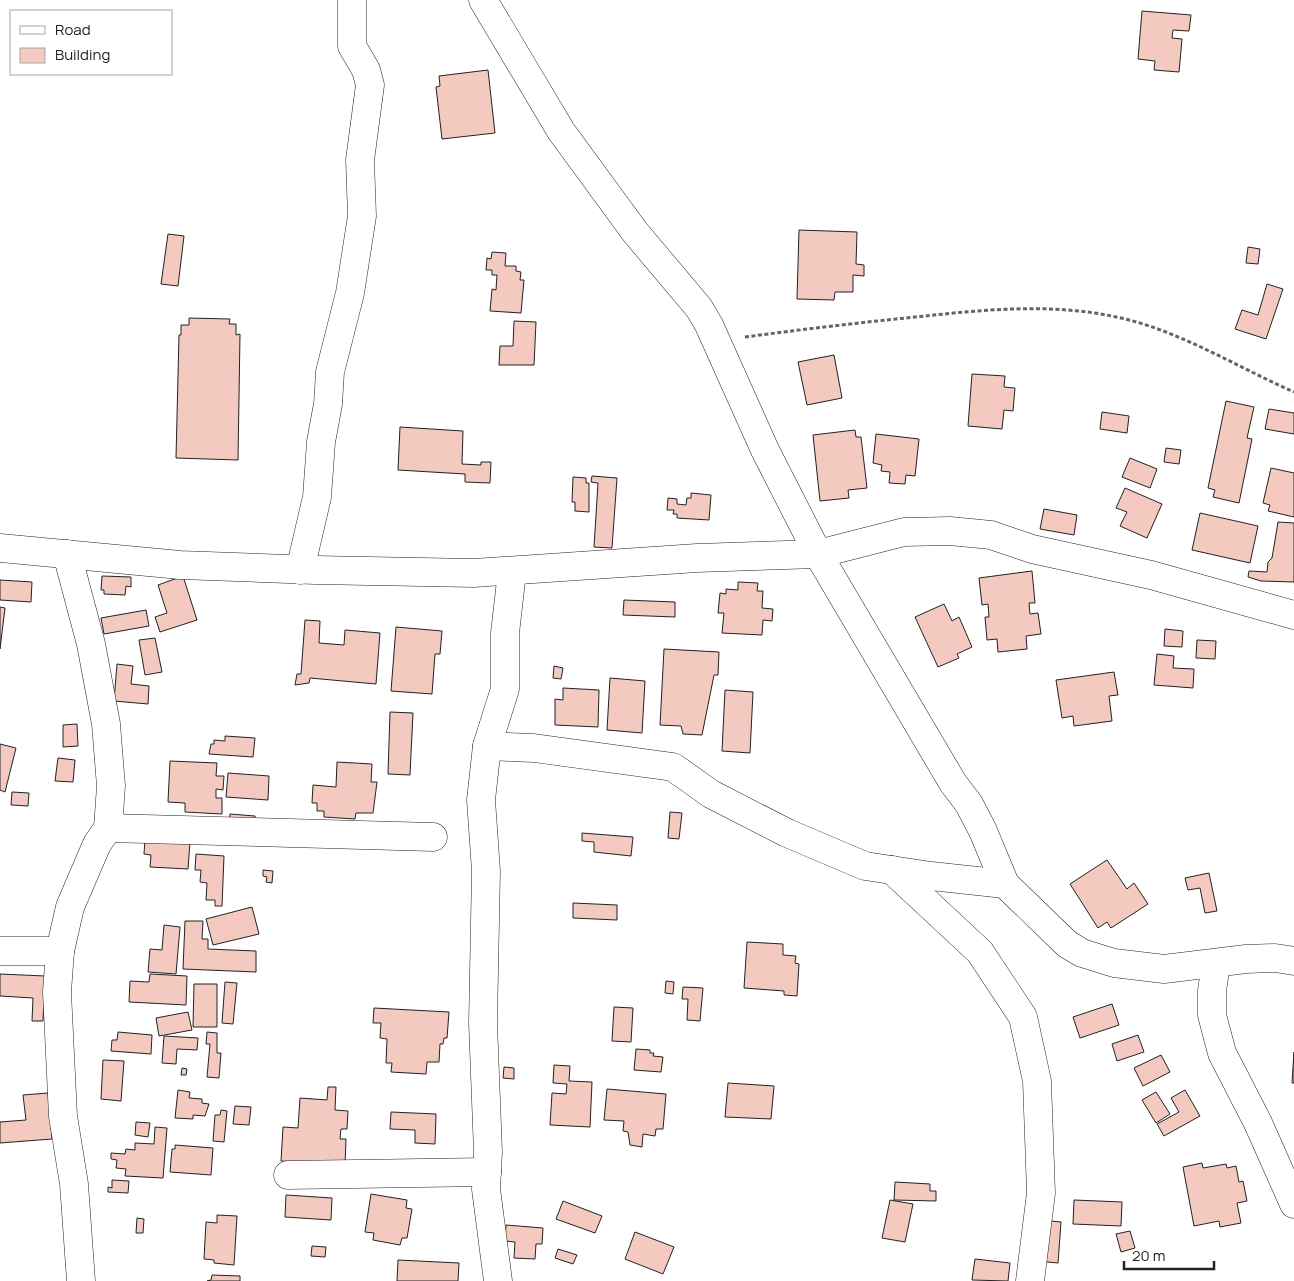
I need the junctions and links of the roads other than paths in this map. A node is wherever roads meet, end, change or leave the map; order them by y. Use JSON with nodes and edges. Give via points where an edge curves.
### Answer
{"nodes":[{"id":1,"x":352,"y":0,"type":"edge"},
{"id":2,"x":483,"y":0,"type":"edge"},
{"id":3,"x":0,"y":548,"type":"edge"},
{"id":4,"x":67,"y":554,"type":"junction"},
{"id":5,"x":818,"y":554,"type":"junction"},
{"id":6,"x":300,"y":570,"type":"junction"},
{"id":7,"x":512,"y":572,"type":"junction"},
{"id":8,"x":1294,"y":615,"type":"edge"},
{"id":9,"x":488,"y":746,"type":"junction"},
{"id":10,"x":108,"y":828,"type":"junction"},
{"id":11,"x":433,"y":837,"type":"dead end"},
{"id":12,"x":892,"y":870,"type":"junction"},
{"id":13,"x":1005,"y":884,"type":"junction"},
{"id":14,"x":0,"y":950,"type":"edge"},
{"id":15,"x":60,"y":951,"type":"junction"},
{"id":16,"x":1294,"y":961,"type":"edge"},
{"id":17,"x":1216,"y":963,"type":"junction"},
{"id":18,"x":487,"y":1172,"type":"junction"},
{"id":19,"x":288,"y":1175,"type":"dead end"},
{"id":20,"x":1294,"y":1204,"type":"edge"},
{"id":21,"x":81,"y":1281,"type":"edge"},
{"id":22,"x":498,"y":1281,"type":"edge"},
{"id":23,"x":1030,"y":1281,"type":"edge"}],
"edges":[{"from":1,"to":6,"type":"street","via":[[352,46],[366,70],[370,85],[360,160],[362,216],[350,293],[330,372],[317,497]]},
{"from":2,"to":5,"type":"street","via":[[561,131],[635,232],[699,308]]},
{"from":3,"to":4,"type":"street"},
{"from":4,"to":6,"type":"street"},
{"from":4,"to":10,"type":"street","via":[[91,644],[106,724],[111,786]]},
{"from":5,"to":7,"type":"street","via":[[697,558]]},
{"from":5,"to":8,"type":"street","via":[[904,532],[950,531],[991,536],[1032,549],[1206,589]]},
{"from":5,"to":13,"type":"street","via":[[953,783],[969,804]]},
{"from":6,"to":7,"type":"street"},
{"from":7,"to":9,"type":"street","via":[[505,633],[504,689]]},
{"from":9,"to":12,"type":"street","via":[[534,748],[673,767],[711,794],[787,833],[865,866]]},
{"from":9,"to":18,"type":"street","via":[[481,800],[486,872],[483,1023]]},
{"from":10,"to":11,"type":"street"},
{"from":10,"to":15,"type":"street","via":[[96,844],[70,907]]},
{"from":12,"to":13,"type":"street"},
{"from":12,"to":23,"type":"street","via":[[980,952],[1023,1017],[1037,1081],[1041,1193]]},
{"from":13,"to":17,"type":"street","via":[[1067,944],[1082,953],[1114,963],[1164,969]]},
{"from":14,"to":15,"type":"street"},
{"from":15,"to":21,"type":"street","via":[[57,992],[63,1116],[74,1184]]},
{"from":16,"to":17,"type":"street","via":[[1265,958]]},
{"from":17,"to":20,"type":"street","via":[[1212,1015],[1216,1036]]},
{"from":18,"to":19,"type":"street"},
{"from":18,"to":22,"type":"street","via":[[489,1222]]}]}
